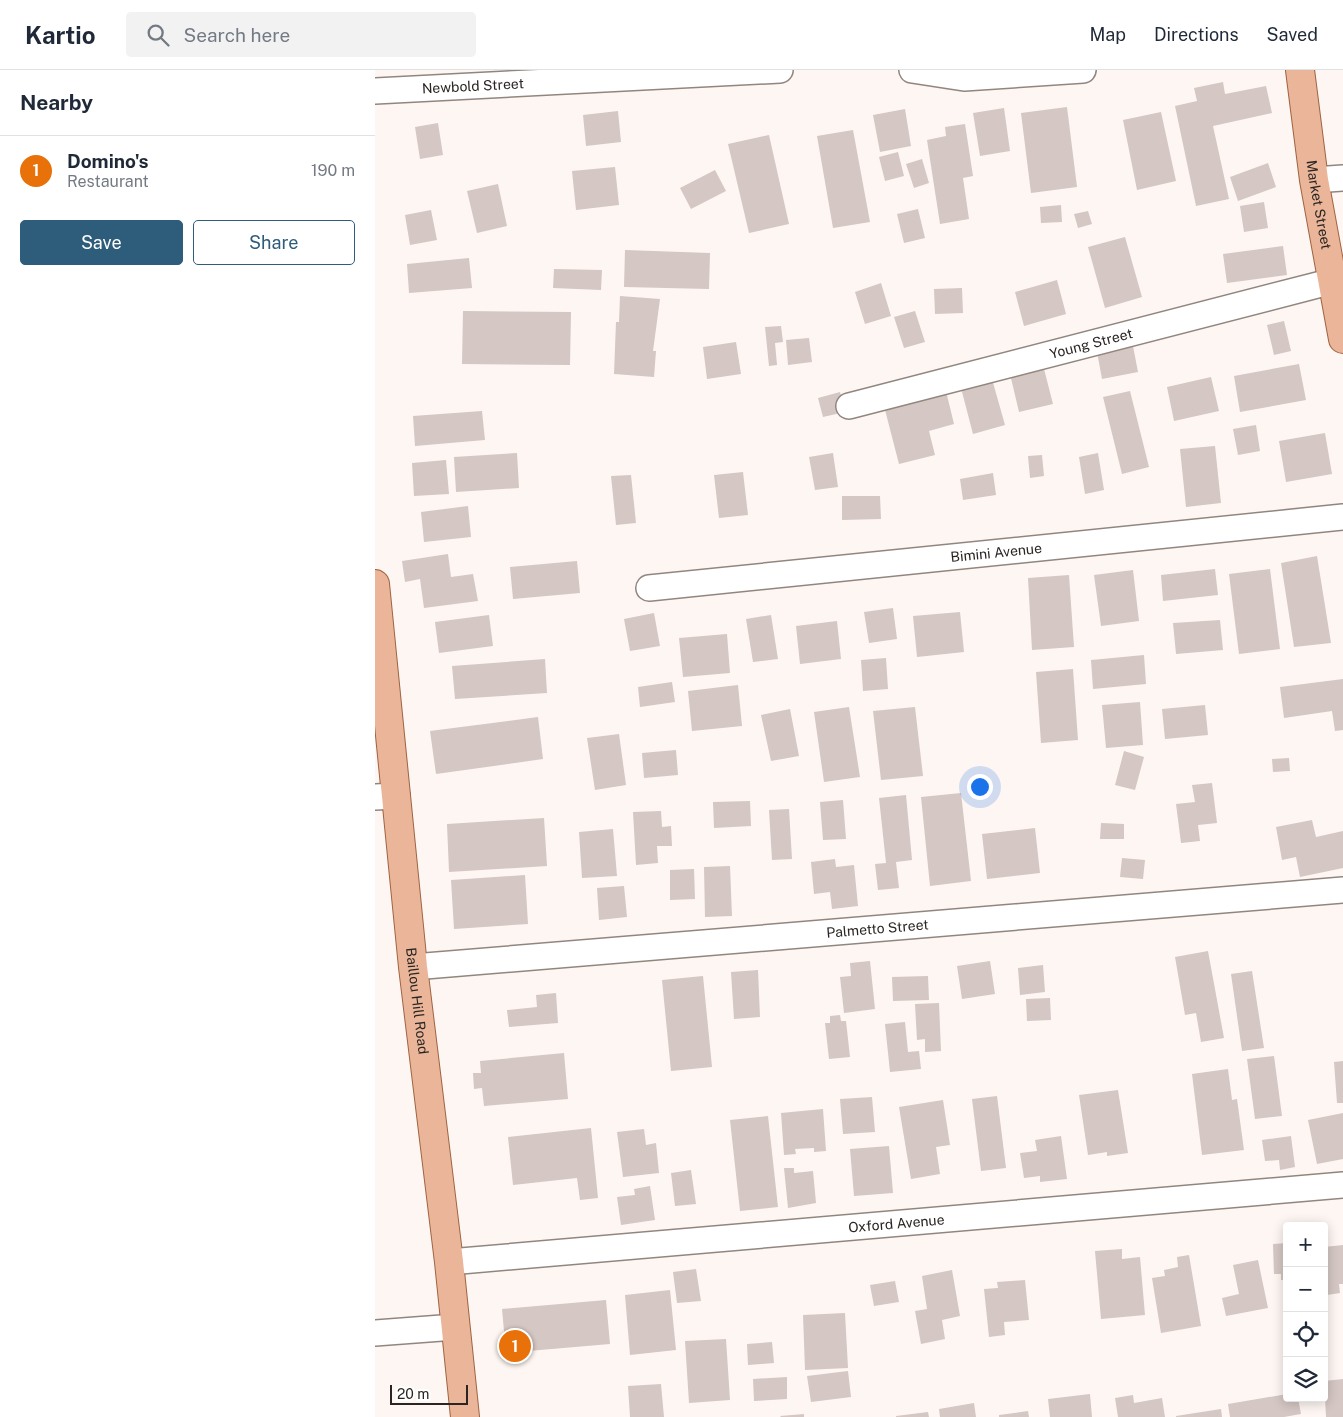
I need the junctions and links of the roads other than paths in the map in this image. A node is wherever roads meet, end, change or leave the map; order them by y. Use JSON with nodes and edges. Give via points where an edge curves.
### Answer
{"nodes":[{"id":1,"x":780,"y":70,"type":"edge"},
{"id":2,"x":912,"y":70,"type":"edge"},
{"id":3,"x":1083,"y":70,"type":"edge"},
{"id":4,"x":1300,"y":70,"type":"edge"},
{"id":5,"x":375,"y":91,"type":"edge"},
{"id":6,"x":1343,"y":178,"type":"edge"},
{"id":7,"x":1314,"y":180,"type":"junction"},
{"id":8,"x":1333,"y":281,"type":"junction"},
{"id":9,"x":1343,"y":339,"type":"edge"},
{"id":10,"x":849,"y":406,"type":"dead end"},
{"id":11,"x":1343,"y":517,"type":"edge"},
{"id":12,"x":375,"y":584,"type":"edge"},
{"id":13,"x":649,"y":588,"type":"dead end"},
{"id":14,"x":386,"y":796,"type":"edge"},
{"id":15,"x":1343,"y":890,"type":"edge"},
{"id":16,"x":413,"y":967,"type":"junction"},
{"id":17,"x":1343,"y":1185,"type":"edge"},
{"id":18,"x":449,"y":1262,"type":"junction"},
{"id":19,"x":455,"y":1327,"type":"junction"},
{"id":20,"x":375,"y":1333,"type":"edge"},
{"id":21,"x":465,"y":1417,"type":"edge"}],
"edges":[{"from":1,"to":5,"type":"street","name":"Newbold Street"},
{"from":2,"to":3,"type":"street","via":[[963,78]]},
{"from":4,"to":7,"type":"main road","name":"Market Street"},
{"from":6,"to":7,"type":"street"},
{"from":7,"to":8,"type":"main road","name":"Market Street"},
{"from":8,"to":9,"type":"main road","name":"Market Street"},
{"from":8,"to":10,"type":"street","name":"Young Street"},
{"from":11,"to":13,"type":"street","name":"Bimini Avenue"},
{"from":12,"to":14,"type":"main road","name":"Baillou Hill Road"},
{"from":14,"to":16,"type":"main road","name":"Baillou Hill Road"},
{"from":15,"to":16,"type":"street","name":"Palmetto Street"},
{"from":16,"to":18,"type":"main road","name":"Baillou Hill Road"},
{"from":17,"to":18,"type":"street","name":"Oxford Avenue"},
{"from":18,"to":19,"type":"main road","name":"Baillou Hill Road"},
{"from":19,"to":20,"type":"street"},
{"from":19,"to":21,"type":"main road","name":"Baillou Hill Road"}]}
